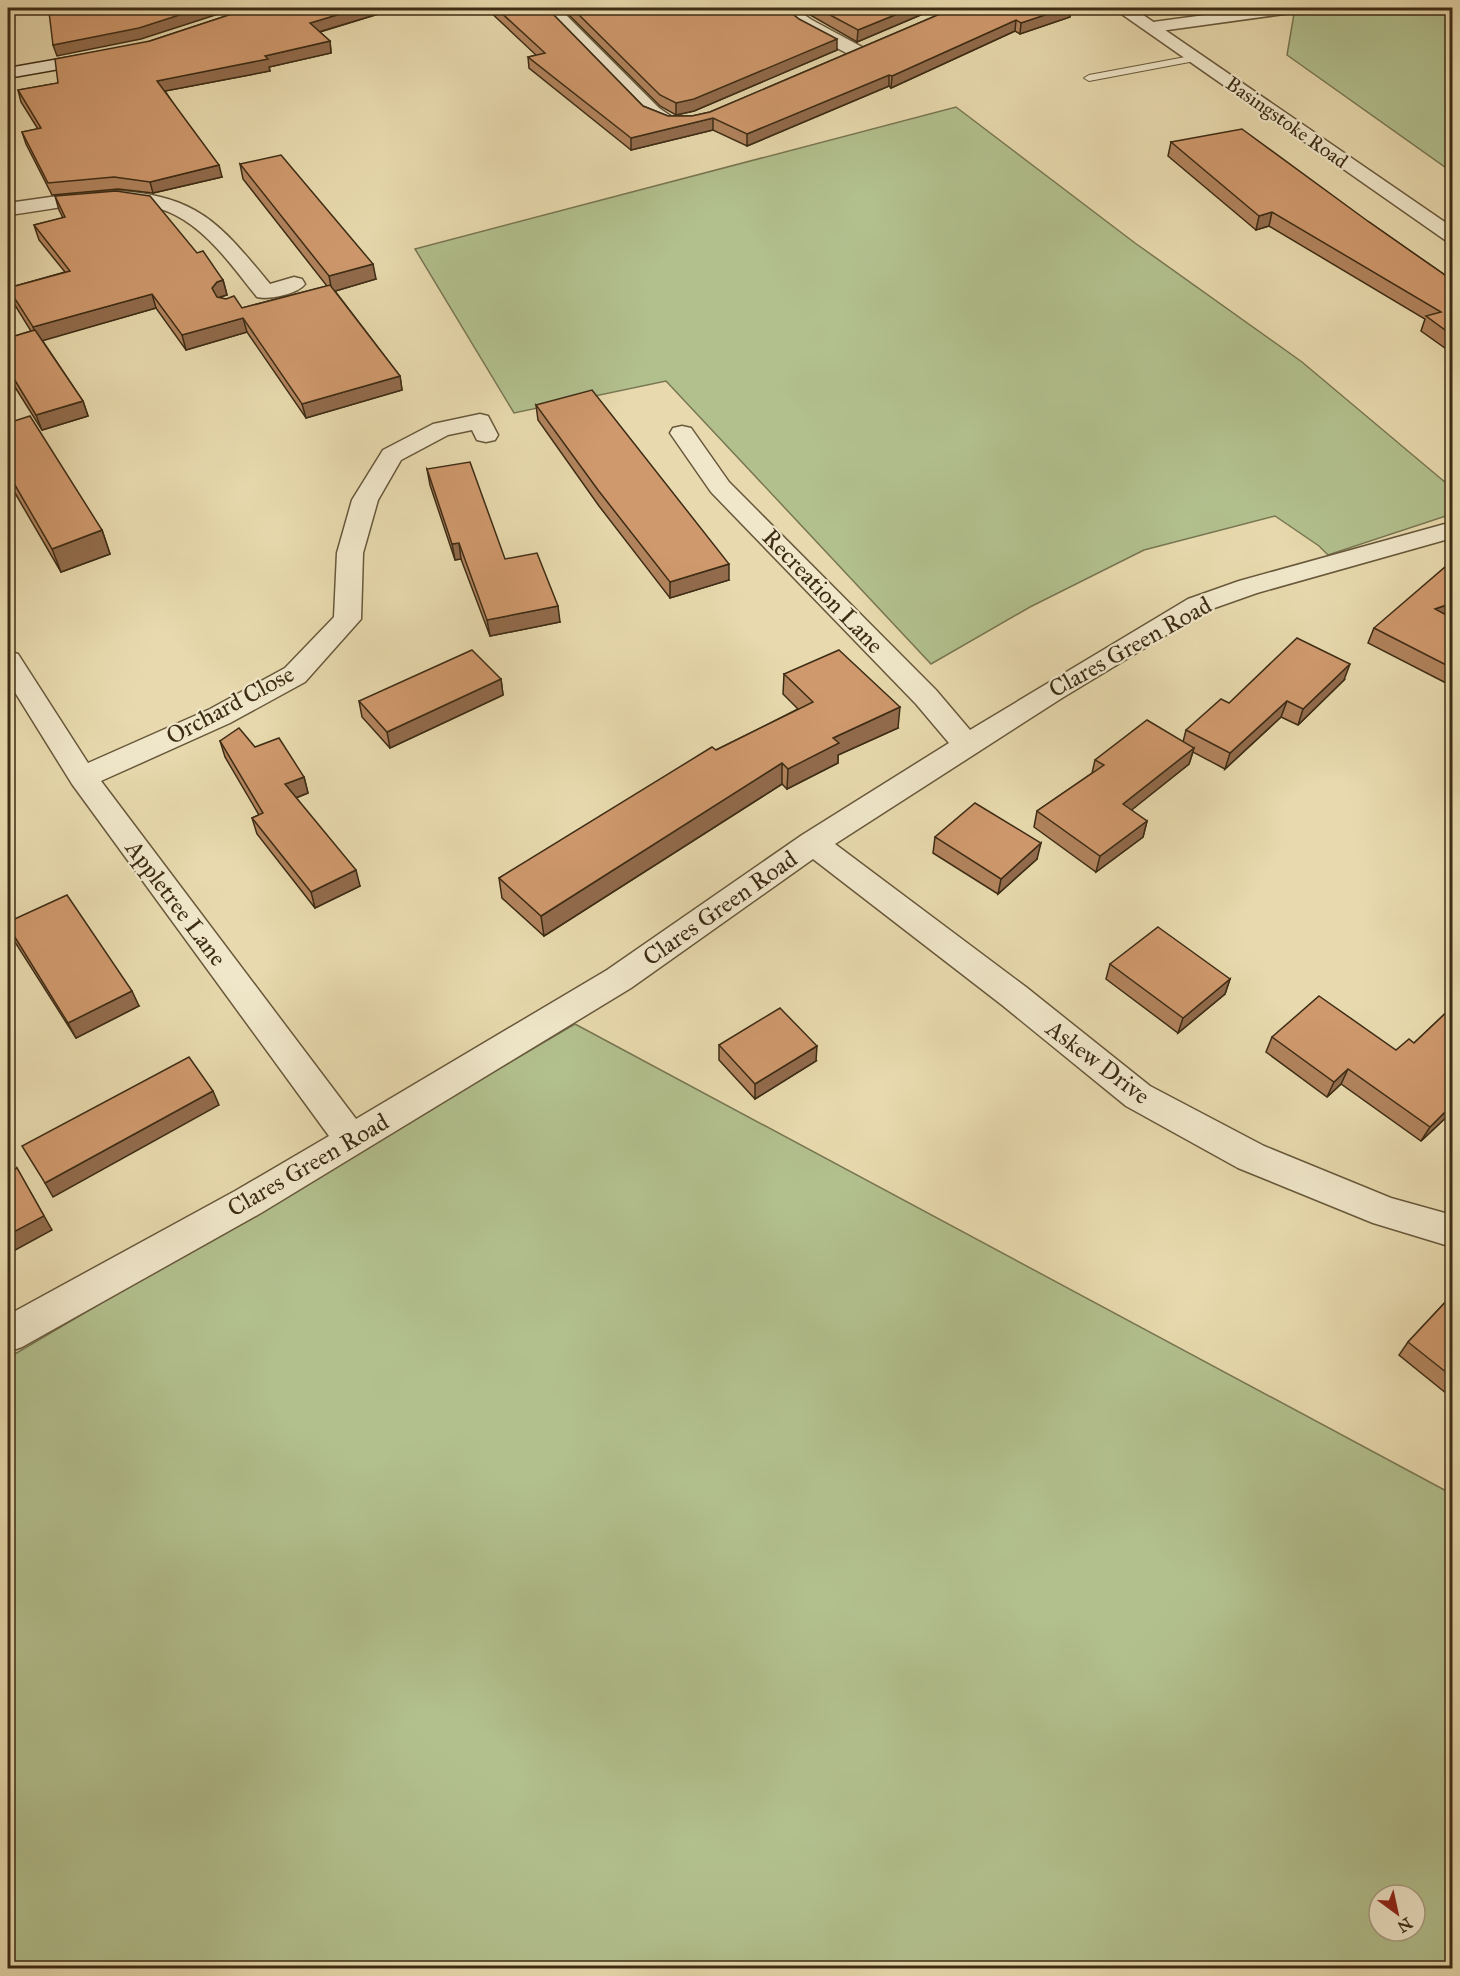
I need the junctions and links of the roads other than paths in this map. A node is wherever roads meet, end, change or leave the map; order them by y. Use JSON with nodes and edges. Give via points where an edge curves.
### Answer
{"nodes":[{"id":1,"x":550,"y":8,"type":"edge"},
{"id":2,"x":784,"y":8,"type":"edge"},
{"id":3,"x":1122,"y":8,"type":"edge"},
{"id":4,"x":1291,"y":8,"type":"edge"},
{"id":5,"x":1153,"y":27,"type":"junction"},
{"id":6,"x":877,"y":42,"type":"edge"},
{"id":7,"x":856,"y":51,"type":"junction"},
{"id":8,"x":120,"y":52,"type":"edge"},
{"id":9,"x":1196,"y":58,"type":"junction"},
{"id":10,"x":834,"y":60,"type":"edge"},
{"id":11,"x":8,"y":73,"type":"edge"},
{"id":12,"x":1089,"y":78,"type":"dead end"},
{"id":13,"x":702,"y":117,"type":"edge"},
{"id":14,"x":8,"y":208,"type":"edge"},
{"id":15,"x":1452,"y":236,"type":"edge"},
{"id":16,"x":294,"y":284,"type":"dead end"},
{"id":17,"x":481,"y":421,"type":"dead end"},
{"id":18,"x":682,"y":433,"type":"dead end"},
{"id":19,"x":1452,"y":530,"type":"edge"},
{"id":20,"x":8,"y":660,"type":"edge"},
{"id":21,"x":967,"y":745,"type":"junction"},
{"id":22,"x":82,"y":777,"type":"junction"},
{"id":23,"x":813,"y":843,"type":"junction"},
{"id":24,"x":352,"y":1140,"type":"junction"},
{"id":25,"x":1452,"y":1231,"type":"edge"},
{"id":26,"x":8,"y":1335,"type":"edge"}],
"edges":[{"from":1,"to":13,"type":"street","via":[[652,112],[668,123]]},
{"from":2,"to":7,"type":"street"},
{"from":3,"to":5,"type":"street","name":"Basingstoke Road"},
{"from":4,"to":5,"type":"street"},
{"from":5,"to":9,"type":"street","name":"Basingstoke Road"},
{"from":6,"to":7,"type":"street"},
{"from":7,"to":10,"type":"street"},
{"from":8,"to":11,"type":"street"},
{"from":9,"to":12,"type":"lane"},
{"from":9,"to":15,"type":"street","name":"Basingstoke Road"},
{"from":14,"to":16,"type":"street","via":[[80,198],[147,200],[181,209],[217,236],[256,295]]},
{"from":17,"to":22,"type":"street","name":"Orchard Close","via":[[441,429],[392,455],[366,500],[350,553],[347,620],[295,675],[220,716]]},
{"from":18,"to":21,"type":"street","name":"Recreation Lane","via":[[720,487],[926,697]]},
{"from":19,"to":21,"type":"street","name":"Clares Green Road","via":[[1248,586],[1197,605]]},
{"from":20,"to":22,"type":"street","name":"Appletree Lane"},
{"from":21,"to":23,"type":"street","name":"Clares Green Road"},
{"from":22,"to":24,"type":"street","name":"Appletree Lane"},
{"from":23,"to":24,"type":"street","name":"Clares Green Road","via":[[619,979]]},
{"from":23,"to":25,"type":"street","name":"Askew Drive","via":[[1138,1096],[1251,1157],[1386,1212]]},
{"from":24,"to":26,"type":"street","name":"Clares Green Road"}]}
